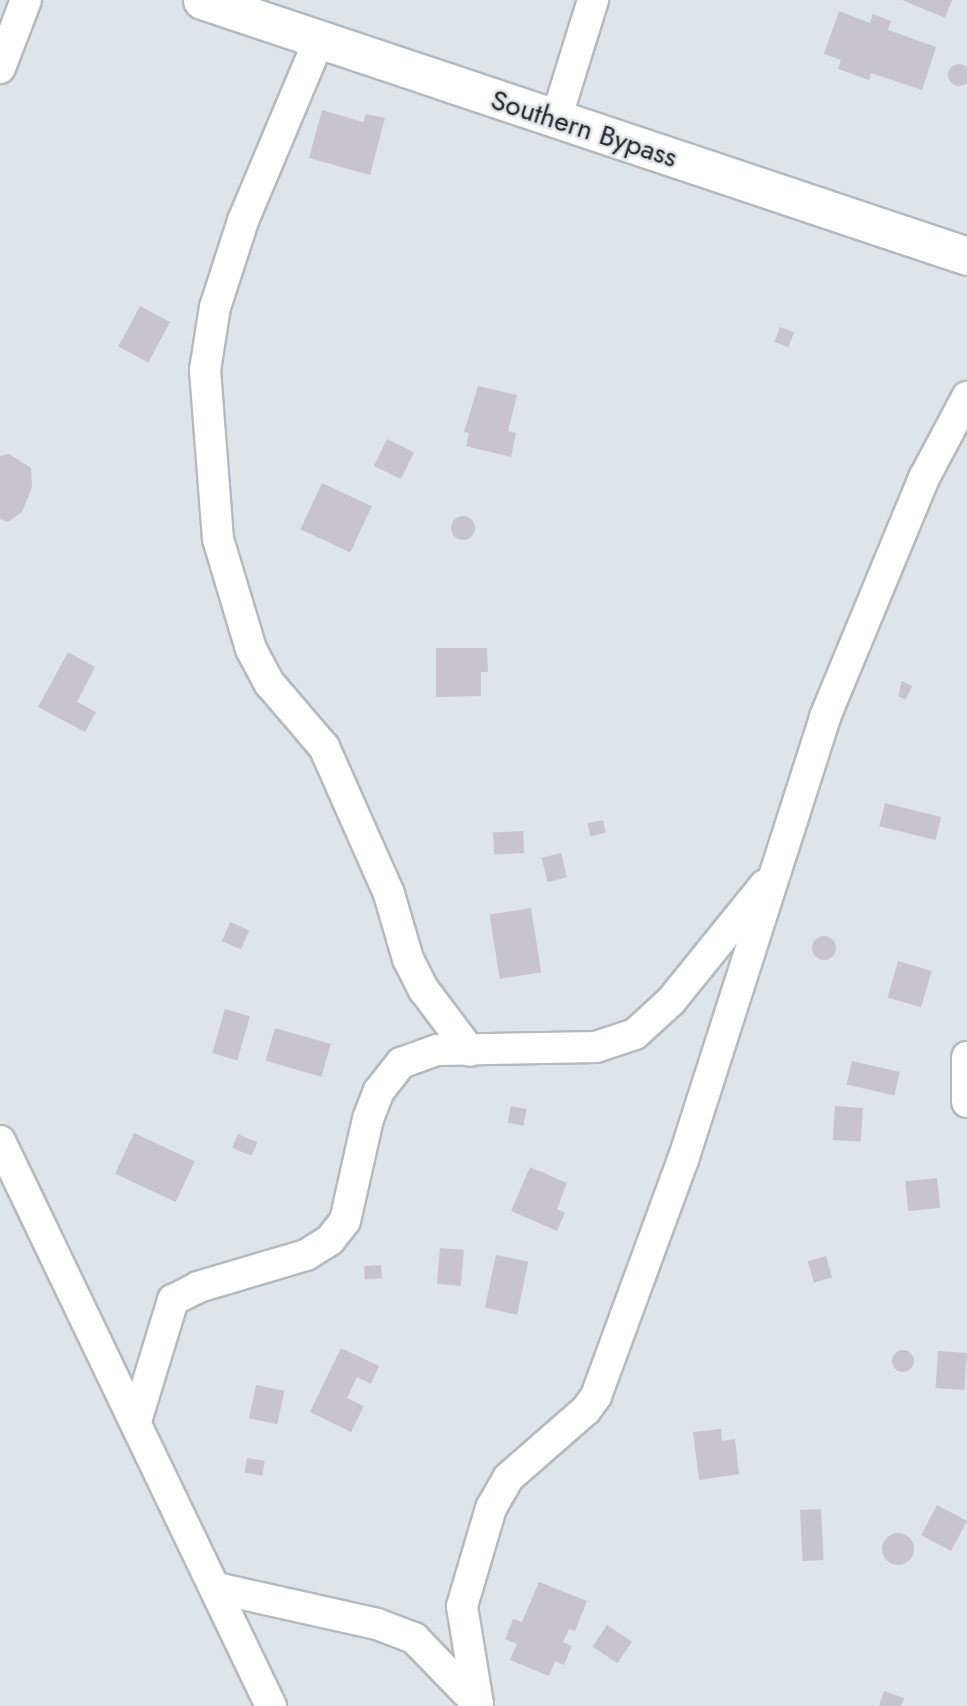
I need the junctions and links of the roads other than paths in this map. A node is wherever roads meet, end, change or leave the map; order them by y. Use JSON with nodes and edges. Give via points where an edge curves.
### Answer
{"nodes":[{"id":1,"x":26,"y":0,"type":"edge"},
{"id":2,"x":202,"y":0,"type":"edge"},
{"id":3,"x":593,"y":0,"type":"edge"},
{"id":4,"x":319,"y":40,"type":"junction"},
{"id":5,"x":0,"y":68,"type":"edge"},
{"id":6,"x":556,"y":119,"type":"junction"},
{"id":7,"x":967,"y":256,"type":"edge"},
{"id":8,"x":967,"y":397,"type":"edge"},
{"id":9,"x":777,"y":870,"type":"junction"},
{"id":10,"x":470,"y":1051,"type":"junction"},
{"id":11,"x":967,"y":1057,"type":"edge"},
{"id":12,"x":967,"y":1102,"type":"edge"},
{"id":13,"x":0,"y":1141,"type":"edge"},
{"id":14,"x":136,"y":1422,"type":"junction"},
{"id":15,"x":216,"y":1588,"type":"junction"},
{"id":16,"x":479,"y":1705,"type":"edge"},
{"id":17,"x":271,"y":1706,"type":"edge"}],
"edges":[{"from":1,"to":5,"type":"street"},
{"from":2,"to":4,"type":"street","name":"Southern Bypass"},
{"from":3,"to":6,"type":"street"},
{"from":4,"to":6,"type":"street","name":"Southern Bypass"},
{"from":4,"to":10,"type":"street","via":[[243,221],[215,307],[205,370],[218,539],[251,649],[270,684],[324,747],[389,894],[408,959],[424,990]]},
{"from":6,"to":7,"type":"street","name":"Southern Bypass"},
{"from":8,"to":9,"type":"street","via":[[924,478],[825,717]]},
{"from":9,"to":10,"type":"street","via":[[671,1001],[635,1034],[596,1047]]},
{"from":9,"to":16,"type":"street","via":[[683,1160],[596,1396],[508,1478],[491,1508],[462,1606]]},
{"from":10,"to":14,"type":"street","via":[[437,1050],[401,1063],[379,1091],[345,1221],[330,1240],[306,1255],[198,1287],[173,1300]]},
{"from":11,"to":12,"type":"street"},
{"from":13,"to":14,"type":"street"},
{"from":14,"to":15,"type":"street"},
{"from":15,"to":16,"type":"street","via":[[377,1623],[414,1638]]},
{"from":15,"to":17,"type":"street"}]}
